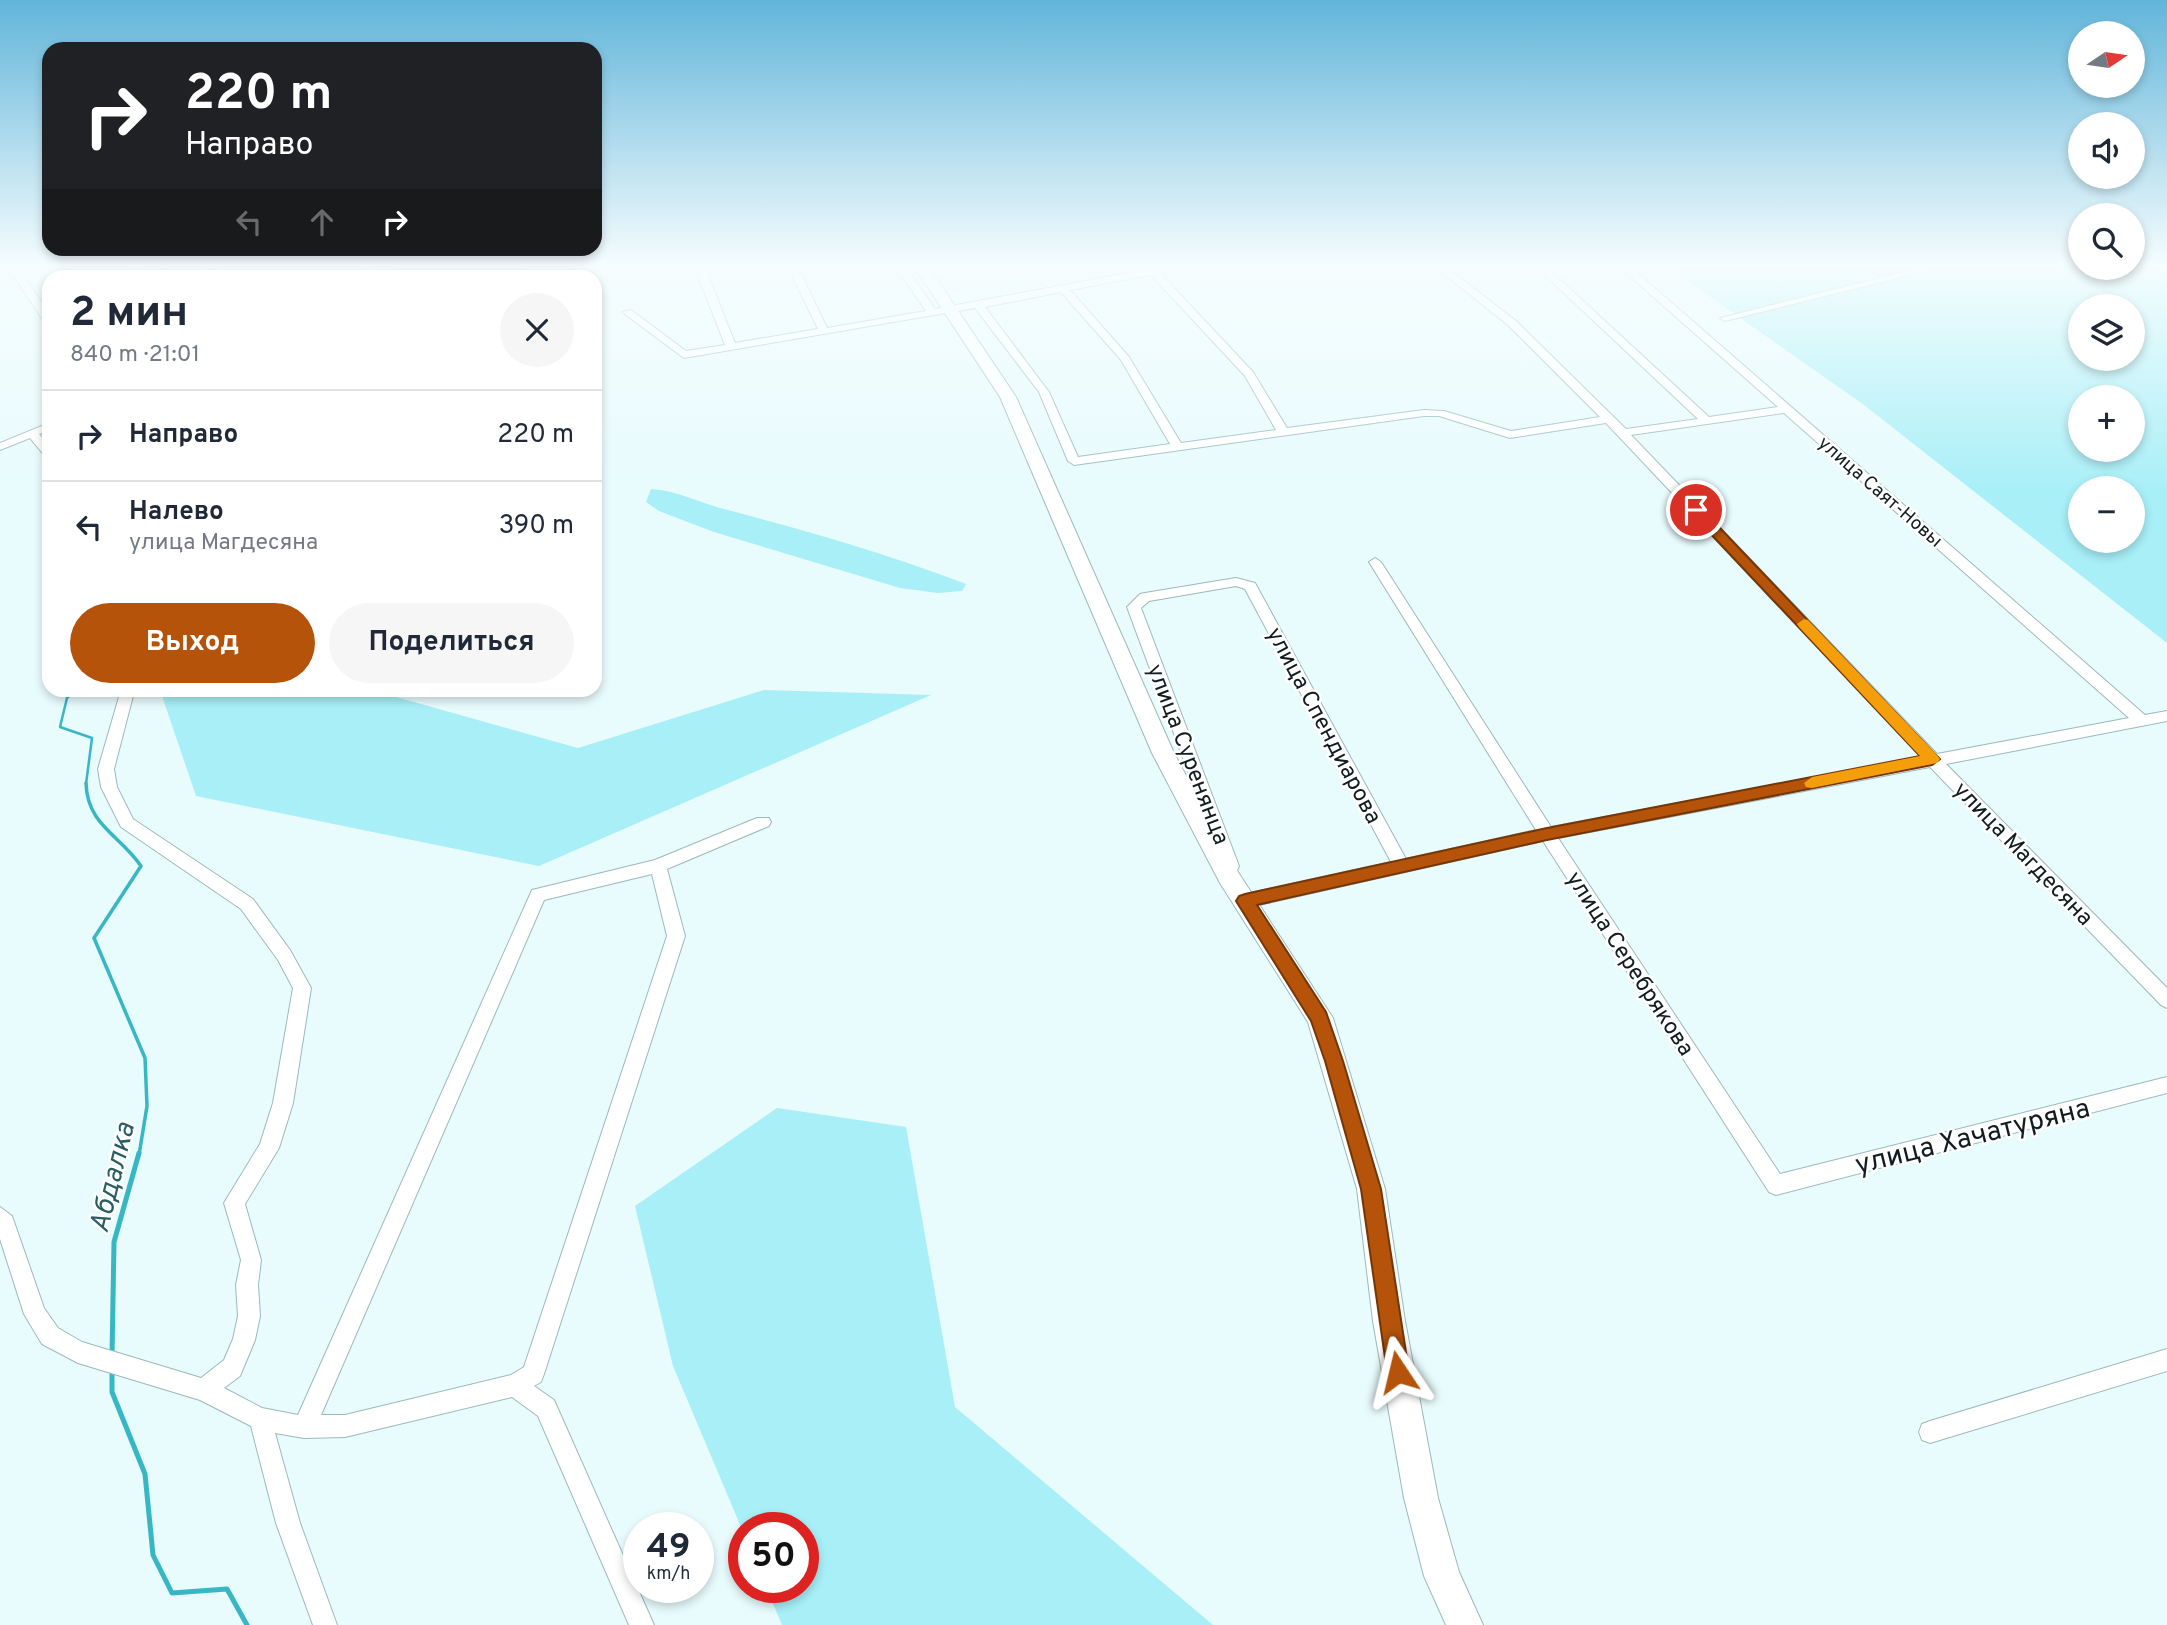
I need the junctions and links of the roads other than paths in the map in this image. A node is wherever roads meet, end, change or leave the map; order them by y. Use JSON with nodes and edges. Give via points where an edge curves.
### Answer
{"nodes":[{"id":1,"x":662,"y":339,"type":"edge"},
{"id":2,"x":728,"y":339,"type":"edge"},
{"id":3,"x":778,"y":339,"type":"edge"},
{"id":4,"x":963,"y":339,"type":"edge"},
{"id":5,"x":1003,"y":339,"type":"edge"},
{"id":6,"x":1107,"y":339,"type":"edge"},
{"id":7,"x":1216,"y":339,"type":"edge"},
{"id":8,"x":1528,"y":339,"type":"edge"},
{"id":9,"x":1618,"y":339,"type":"edge"},
{"id":10,"x":1707,"y":339,"type":"edge"},
{"id":11,"x":731,"y":347,"type":"junction"},
{"id":12,"x":1788,"y":409,"type":"junction"},
{"id":13,"x":1609,"y":419,"type":"junction"},
{"id":14,"x":1707,"y":421,"type":"junction"},
{"id":15,"x":42,"y":430,"type":"edge"},
{"id":16,"x":1283,"y":432,"type":"junction"},
{"id":17,"x":1623,"y":433,"type":"junction"},
{"id":18,"x":33,"y":434,"type":"junction"},
{"id":19,"x":42,"y":445,"type":"edge"},
{"id":20,"x":1177,"y":446,"type":"junction"},
{"id":21,"x":0,"y":447,"type":"edge"},
{"id":22,"x":1375,"y":562,"type":"dead end"},
{"id":23,"x":1250,"y":586,"type":"joint"},
{"id":24,"x":126,"y":697,"type":"edge"},
{"id":25,"x":2167,"y":716,"type":"edge"},
{"id":26,"x":2141,"y":720,"type":"junction"},
{"id":27,"x":1932,"y":759,"type":"junction"},
{"id":28,"x":763,"y":822,"type":"dead end"},
{"id":29,"x":1547,"y":834,"type":"junction"},
{"id":30,"x":1401,"y":865,"type":"junction"},
{"id":31,"x":658,"y":866,"type":"junction"},
{"id":32,"x":1245,"y":901,"type":"junction"},
{"id":33,"x":2167,"y":1000,"type":"edge"},
{"id":34,"x":2167,"y":1085,"type":"edge"},
{"id":35,"x":1776,"y":1185,"type":"joint"},
{"id":36,"x":2,"y":1222,"type":"edge"},
{"id":37,"x":2167,"y":1360,"type":"edge"},
{"id":38,"x":515,"y":1385,"type":"junction"},
{"id":39,"x":204,"y":1390,"type":"junction"},
{"id":40,"x":260,"y":1419,"type":"junction"},
{"id":41,"x":304,"y":1427,"type":"junction"},
{"id":42,"x":1930,"y":1432,"type":"dead end"},
{"id":43,"x":325,"y":1625,"type":"edge"},
{"id":44,"x":642,"y":1625,"type":"edge"},
{"id":45,"x":1465,"y":1625,"type":"edge"}],
"edges":[{"from":1,"to":11,"type":"street","via":[[684,355]]},
{"from":2,"to":11,"type":"street"},
{"from":3,"to":11,"type":"street"},
{"from":4,"to":32,"type":"main road","via":[[1008,397],[1163,753]]},
{"from":5,"to":20,"type":"street","via":[[1044,393],[1074,461]]},
{"from":6,"to":20,"type":"street","via":[[1125,359]]},
{"from":7,"to":16,"type":"street","via":[[1249,374]]},
{"from":8,"to":13,"type":"street","name":"улица Магдесяна"},
{"from":9,"to":14,"type":"street"},
{"from":10,"to":12,"type":"street","name":"улица Саят-Новы"},
{"from":12,"to":14,"type":"street"},
{"from":12,"to":26,"type":"street","name":"улица Саят-Новы"},
{"from":13,"to":16,"type":"street","via":[[1510,435],[1440,413],[1424,413]]},
{"from":13,"to":17,"type":"street","name":"улица Магдесяна"},
{"from":14,"to":17,"type":"street"},
{"from":15,"to":18,"type":"street"},
{"from":16,"to":20,"type":"street"},
{"from":17,"to":27,"type":"street","name":"улица Магдесяна"},
{"from":18,"to":19,"type":"street"},
{"from":18,"to":21,"type":"street"},
{"from":22,"to":29,"type":"street","name":"улица Серебрякова"},
{"from":23,"to":30,"type":"street","name":"улица Спендиарова"},
{"from":23,"to":32,"type":"street","name":"улица Суренянца","via":[[1236,582],[1145,597],[1134,607]]},
{"from":24,"to":39,"type":"street","via":[[106,769],[108,787],[127,822],[247,904],[302,988],[284,1103],[269,1148],[234,1203],[250,1260],[244,1340],[232,1368]]},
{"from":25,"to":26,"type":"street"},
{"from":26,"to":27,"type":"street"},
{"from":27,"to":29,"type":"street"},
{"from":27,"to":33,"type":"street","name":"улица Магдесяна"},
{"from":28,"to":31,"type":"street"},
{"from":29,"to":30,"type":"street"},
{"from":29,"to":35,"type":"street","name":"улица Серебрякова"},
{"from":30,"to":32,"type":"street"},
{"from":31,"to":38,"type":"street","via":[[676,936],[533,1374]]},
{"from":31,"to":41,"type":"street","via":[[538,895]]},
{"from":32,"to":45,"type":"main road","via":[[1320,1018],[1341,1082],[1371,1189],[1421,1498],[1442,1576]]},
{"from":34,"to":35,"type":"street","name":"улица Хачатуряна"},
{"from":36,"to":39,"type":"street","via":[[35,1314],[50,1336],[78,1352]]},
{"from":37,"to":42,"type":"street"},
{"from":38,"to":41,"type":"street","via":[[345,1426]]},
{"from":38,"to":44,"type":"street","via":[[546,1408]]},
{"from":39,"to":40,"type":"street"},
{"from":40,"to":41,"type":"street"},
{"from":40,"to":43,"type":"street","via":[[288,1522]]}]}
